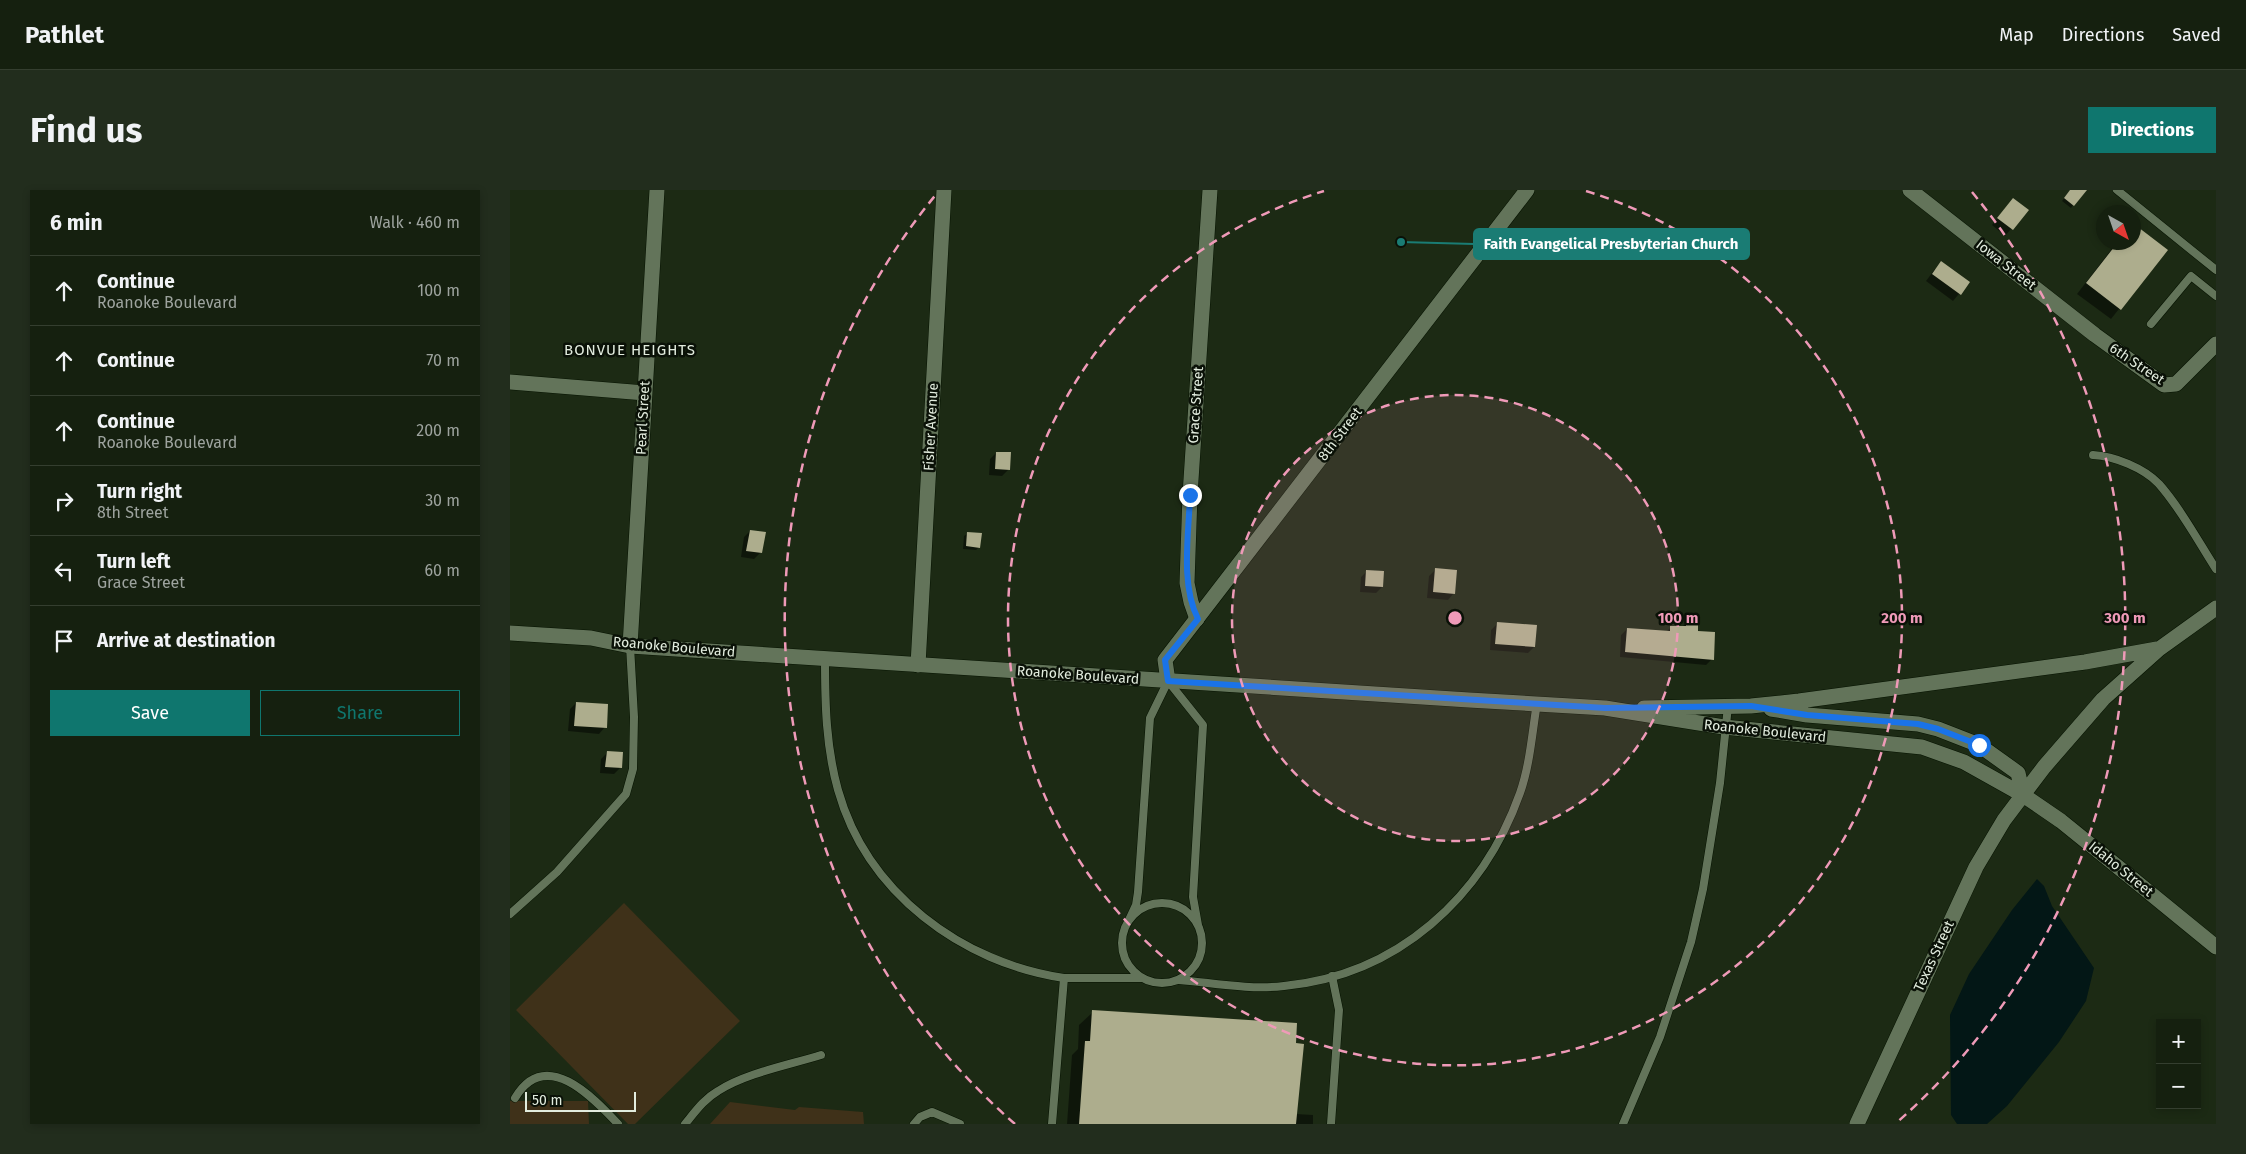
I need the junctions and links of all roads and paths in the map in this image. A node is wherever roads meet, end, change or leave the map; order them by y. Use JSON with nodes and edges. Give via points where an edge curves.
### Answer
{"nodes":[{"id":1,"x":657,"y":190,"type":"edge"},
{"id":2,"x":944,"y":190,"type":"edge"},
{"id":3,"x":1210,"y":190,"type":"edge"},
{"id":4,"x":1526,"y":190,"type":"edge"},
{"id":5,"x":2117,"y":190,"type":"edge"},
{"id":6,"x":1918,"y":192,"type":"edge"},
{"id":7,"x":2216,"y":270,"type":"edge"},
{"id":8,"x":2216,"y":296,"type":"edge"},
{"id":9,"x":2151,"y":324,"type":"dead end"},
{"id":10,"x":2102,"y":340,"type":"joint"},
{"id":11,"x":2216,"y":344,"type":"edge"},
{"id":12,"x":510,"y":382,"type":"edge"},
{"id":13,"x":645,"y":393,"type":"junction"},
{"id":14,"x":2092,"y":454,"type":"dead end"},
{"id":15,"x":2216,"y":568,"type":"edge"},
{"id":16,"x":2216,"y":608,"type":"edge"},
{"id":17,"x":1198,"y":619,"type":"junction"},
{"id":18,"x":510,"y":633,"type":"edge"},
{"id":19,"x":630,"y":646,"type":"junction"},
{"id":20,"x":2159,"y":649,"type":"junction"},
{"id":21,"x":825,"y":659,"type":"junction"},
{"id":22,"x":918,"y":665,"type":"junction"},
{"id":23,"x":1168,"y":681,"type":"junction"},
{"id":24,"x":1537,"y":704,"type":"junction"},
{"id":25,"x":1728,"y":706,"type":"junction"},
{"id":26,"x":1751,"y":706,"type":"junction"},
{"id":27,"x":1605,"y":708,"type":"junction"},
{"id":28,"x":1724,"y":727,"type":"junction"},
{"id":29,"x":2023,"y":795,"type":"junction"},
{"id":30,"x":510,"y":914,"type":"edge"},
{"id":31,"x":1130,"y":920,"type":"junction"},
{"id":32,"x":1198,"y":925,"type":"junction"},
{"id":33,"x":2216,"y":947,"type":"edge"},
{"id":34,"x":1332,"y":976,"type":"junction"},
{"id":35,"x":1064,"y":978,"type":"junction"},
{"id":36,"x":1142,"y":978,"type":"junction"},
{"id":37,"x":1179,"y":980,"type":"junction"},
{"id":38,"x":821,"y":1055,"type":"dead end"},
{"id":39,"x":515,"y":1098,"type":"dead end"},
{"id":40,"x":618,"y":1124,"type":"edge"},
{"id":41,"x":685,"y":1124,"type":"edge"},
{"id":42,"x":914,"y":1124,"type":"edge"},
{"id":43,"x":960,"y":1124,"type":"edge"},
{"id":44,"x":1052,"y":1124,"type":"edge"},
{"id":45,"x":1331,"y":1124,"type":"edge"},
{"id":46,"x":1623,"y":1124,"type":"edge"},
{"id":47,"x":1856,"y":1124,"type":"edge"}],
"edges":[{"from":1,"to":13,"type":"main road","name":"Pearl Street"},
{"from":2,"to":22,"type":"main road","name":"Fisher Avenue"},
{"from":3,"to":17,"type":"main road","name":"Grace Street","via":[[1187,583]]},
{"from":4,"to":17,"type":"main road","name":"8th Street"},
{"from":5,"to":7,"type":"lane"},
{"from":6,"to":10,"type":"main road","name":"Iowa Street"},
{"from":8,"to":9,"type":"lane","via":[[2191,276]]},
{"from":10,"to":11,"type":"main road","name":"6th Street","via":[[2164,385],[2170,386],[2191,371]]},
{"from":12,"to":13,"type":"main road"},
{"from":13,"to":19,"type":"main road","name":"Pearl Street"},
{"from":14,"to":15,"type":"lane","via":[[2123,461],[2158,483]]},
{"from":16,"to":20,"type":"main road"},
{"from":17,"to":23,"type":"main road","name":"8th Street","via":[[1165,660]]},
{"from":18,"to":19,"type":"main road","name":"Roanoke Boulevard","via":[[591,638]]},
{"from":19,"to":21,"type":"main road","name":"Roanoke Boulevard"},
{"from":19,"to":30,"type":"lane","via":[[633,769],[626,794],[557,872]]},
{"from":20,"to":26,"type":"main road","via":[[2075,664]]},
{"from":20,"to":29,"type":"main road","via":[[2103,698]]},
{"from":21,"to":22,"type":"main road","name":"Roanoke Boulevard"},
{"from":21,"to":35,"type":"lane","via":[[827,733],[839,792],[852,826],[884,878],[922,917],[975,952],[1018,969]]},
{"from":22,"to":23,"type":"main road","name":"Roanoke Boulevard"},
{"from":23,"to":24,"type":"main road","name":"Roanoke Boulevard"},
{"from":23,"to":31,"type":"lane","via":[[1150,718],[1138,892]]},
{"from":23,"to":32,"type":"lane","via":[[1203,725],[1193,897]]},
{"from":24,"to":27,"type":"main road","name":"Roanoke Boulevard"},
{"from":24,"to":34,"type":"lane","via":[[1520,791],[1500,838],[1480,872],[1457,902],[1417,935],[1378,960]]},
{"from":25,"to":26,"type":"main road"},
{"from":25,"to":27,"type":"main road"},
{"from":25,"to":28,"type":"lane"},
{"from":26,"to":29,"type":"main road","name":"Roanoke Boulevard","via":[[1807,715],[1918,724],[1938,729],[1979,745],[2018,772]]},
{"from":27,"to":28,"type":"main road","name":"Roanoke Boulevard"},
{"from":28,"to":29,"type":"main road","name":"Roanoke Boulevard","via":[[1922,747],[1964,762]]},
{"from":28,"to":46,"type":"lane","via":[[1720,783],[1691,942],[1663,1028]]},
{"from":29,"to":33,"type":"main road","name":"Idaho Street","via":[[2061,821]]},
{"from":29,"to":47,"type":"main road","name":"Texas Street","via":[[1976,867]]},
{"from":31,"to":32,"type":"lane","via":[[1152,905],[1165,904],[1190,914]]},
{"from":31,"to":36,"type":"lane","via":[[1122,946],[1125,960]]},
{"from":32,"to":37,"type":"lane","via":[[1202,938],[1197,963]]},
{"from":34,"to":37,"type":"lane","via":[[1268,987]]},
{"from":34,"to":45,"type":"lane","via":[[1340,1010]]},
{"from":35,"to":36,"type":"lane"},
{"from":35,"to":44,"type":"lane"},
{"from":36,"to":37,"type":"lane","via":[[1160,983]]},
{"from":38,"to":41,"type":"lane","via":[[733,1083],[699,1106]]},
{"from":39,"to":40,"type":"lane","via":[[528,1081],[549,1075],[578,1087]]},
{"from":42,"to":43,"type":"lane","via":[[932,1112]]}]}
